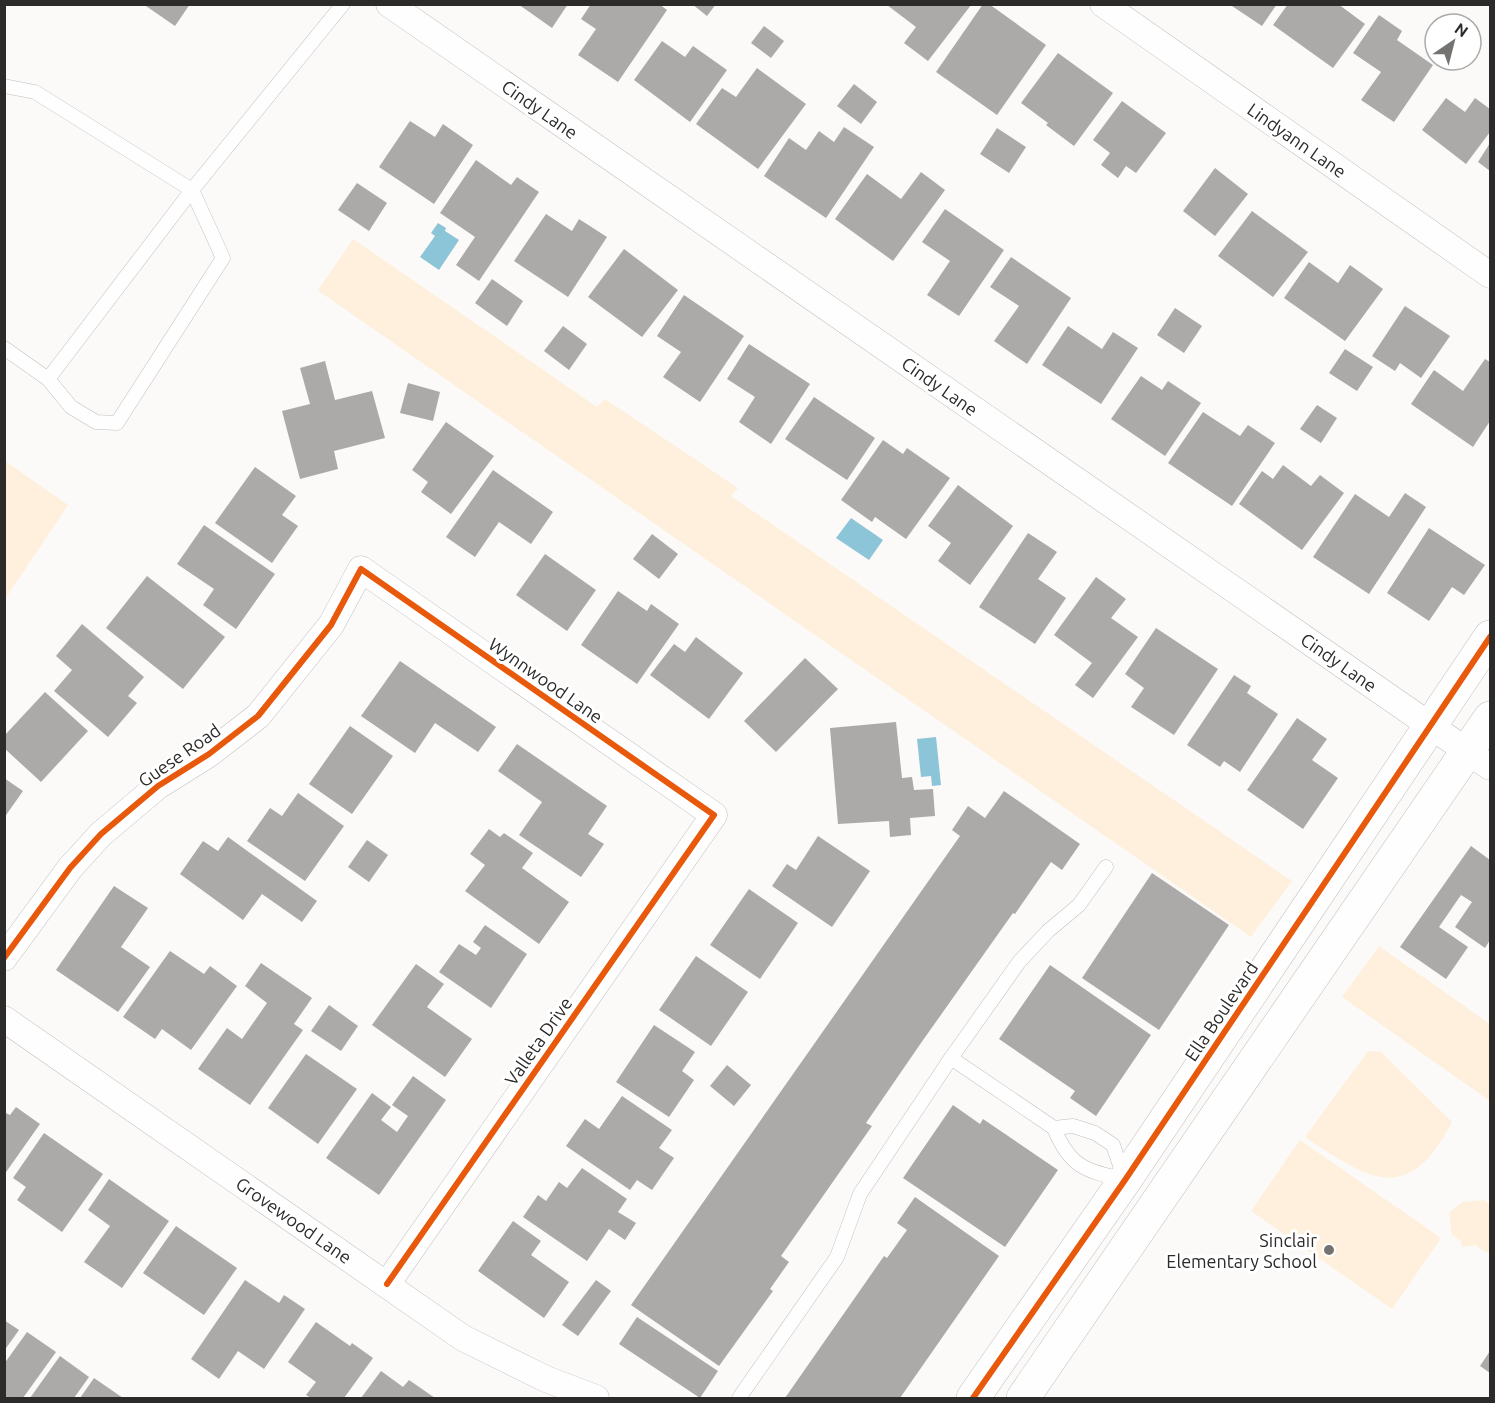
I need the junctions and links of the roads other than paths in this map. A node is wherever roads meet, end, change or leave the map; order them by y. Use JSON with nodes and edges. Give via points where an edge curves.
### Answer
{"nodes":[{"id":1,"x":343,"y":4,"type":"edge"},
{"id":2,"x":389,"y":4,"type":"edge"},
{"id":3,"x":1103,"y":4,"type":"edge"},
{"id":4,"x":4,"y":86,"type":"edge"},
{"id":5,"x":192,"y":190,"type":"junction"},
{"id":6,"x":1491,"y":274,"type":"edge"},
{"id":7,"x":4,"y":348,"type":"edge"},
{"id":8,"x":48,"y":379,"type":"junction"},
{"id":9,"x":361,"y":569,"type":"joint"},
{"id":10,"x":1491,"y":637,"type":"edge"},
{"id":11,"x":1491,"y":718,"type":"edge"},
{"id":12,"x":1431,"y":726,"type":"junction"},
{"id":13,"x":1479,"y":759,"type":"edge"},
{"id":14,"x":714,"y":815,"type":"joint"},
{"id":15,"x":1106,"y":867,"type":"dead end"},
{"id":16,"x":4,"y":958,"type":"edge"},
{"id":17,"x":4,"y":1019,"type":"edge"},
{"id":18,"x":951,"y":1059,"type":"junction"},
{"id":19,"x":1054,"y":1128,"type":"junction"},
{"id":20,"x":1125,"y":1180,"type":"junction"},
{"id":21,"x":1158,"y":1202,"type":"junction"},
{"id":22,"x":387,"y":1284,"type":"junction"},
{"id":23,"x":596,"y":1398,"type":"edge"},
{"id":24,"x":739,"y":1398,"type":"edge"},
{"id":25,"x":973,"y":1398,"type":"edge"},
{"id":26,"x":1023,"y":1398,"type":"edge"}],
"edges":[{"from":1,"to":5,"type":"lane"},
{"from":2,"to":12,"type":"street","name":"Cindy Lane"},
{"from":3,"to":6,"type":"street","name":"Lindyann Lane"},
{"from":4,"to":5,"type":"lane","via":[[35,92]]},
{"from":5,"to":8,"type":"lane"},
{"from":5,"to":8,"type":"lane","via":[[223,258],[117,423],[96,422],[71,407]]},
{"from":7,"to":8,"type":"lane"},
{"from":9,"to":14,"type":"street","name":"Wynnwood Lane"},
{"from":9,"to":16,"type":"street","name":"Guese Road","via":[[331,625],[258,716],[209,754],[158,786],[101,834],[70,868]]},
{"from":10,"to":12,"type":"main road","name":"Ella Boulevard"},
{"from":11,"to":13,"type":"main road"},
{"from":12,"to":13,"type":"street","name":"Cindy Lane"},
{"from":12,"to":20,"type":"main road","name":"Ella Boulevard"},
{"from":13,"to":21,"type":"main road"},
{"from":14,"to":22,"type":"street","name":"Valleta Drive"},
{"from":15,"to":18,"type":"lane","via":[[1079,906],[1018,962]]},
{"from":17,"to":22,"type":"street","name":"Grovewood Lane"},
{"from":18,"to":19,"type":"lane"},
{"from":18,"to":24,"type":"lane","via":[[860,1194],[837,1257]]},
{"from":19,"to":20,"type":"lane","via":[[1061,1145],[1074,1160],[1093,1173]]},
{"from":19,"to":20,"type":"lane","via":[[1073,1126],[1095,1133],[1113,1145]]},
{"from":20,"to":21,"type":"main road"},
{"from":20,"to":25,"type":"main road","name":"Ella Boulevard"},
{"from":21,"to":26,"type":"main road"},
{"from":22,"to":23,"type":"street","name":"Grovewood Lane","via":[[463,1338],[546,1379]]}]}
